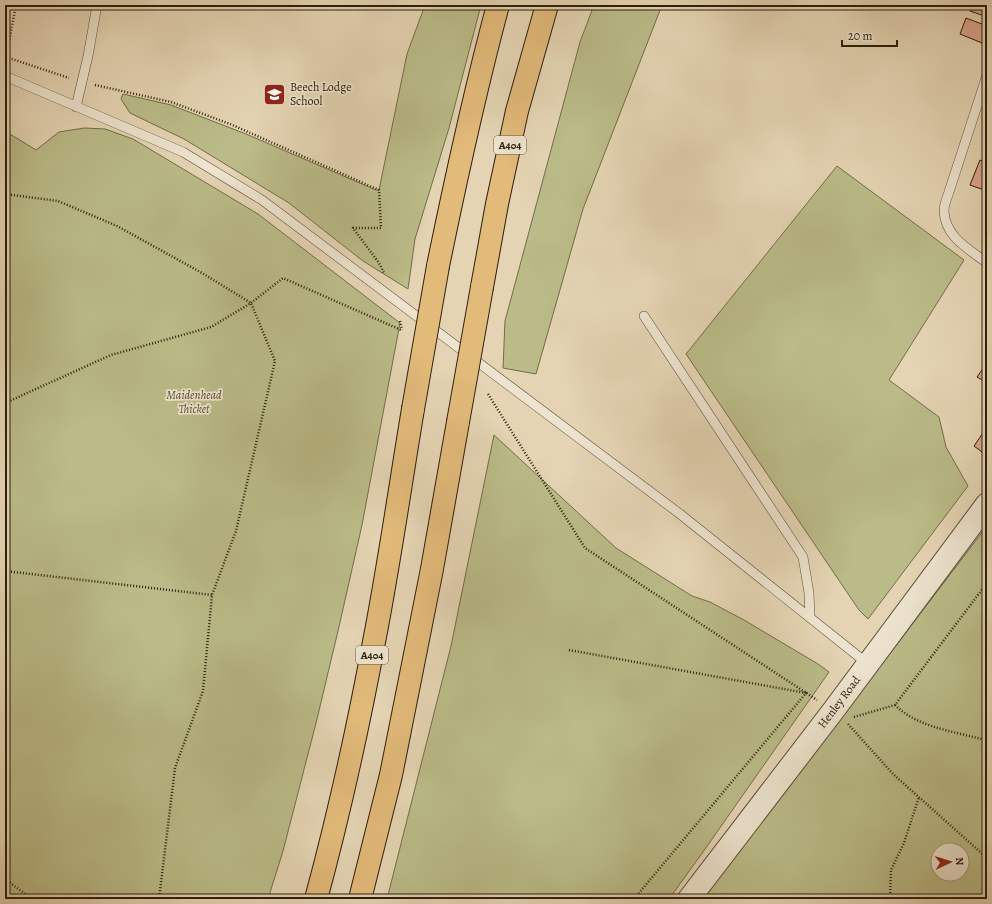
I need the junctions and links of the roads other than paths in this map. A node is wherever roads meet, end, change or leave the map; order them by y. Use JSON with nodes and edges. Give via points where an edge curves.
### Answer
{"nodes":[{"id":1,"x":96,"y":5,"type":"edge"},
{"id":2,"x":498,"y":5,"type":"edge"},
{"id":3,"x":547,"y":5,"type":"edge"},
{"id":4,"x":987,"y":75,"type":"edge"},
{"id":5,"x":5,"y":76,"type":"edge"},
{"id":6,"x":76,"y":107,"type":"junction"},
{"id":7,"x":987,"y":263,"type":"edge"},
{"id":8,"x":644,"y":316,"type":"dead end"},
{"id":9,"x":987,"y":504,"type":"edge"},
{"id":10,"x":810,"y":618,"type":"junction"},
{"id":11,"x":868,"y":664,"type":"junction"},
{"id":12,"x":316,"y":899,"type":"edge"},
{"id":13,"x":360,"y":899,"type":"edge"},
{"id":14,"x":689,"y":899,"type":"edge"}],
"edges":[{"from":1,"to":6,"type":"lane"},
{"from":2,"to":12,"type":"highway","number":"A404","bridge":true,"via":[[480,74],[438,266],[374,642],[354,743]]},
{"from":3,"to":13,"type":"highway","number":"A404","bridge":true,"via":[[517,111],[497,204],[432,569],[392,775]]},
{"from":4,"to":7,"type":"lane","via":[[944,210],[947,226],[955,239]]},
{"from":5,"to":6,"type":"lane"},
{"from":6,"to":10,"type":"lane","via":[[183,152],[262,200],[680,514]]},
{"from":8,"to":10,"type":"lane","via":[[803,557]]},
{"from":9,"to":11,"type":"street","name":"Henley Road"},
{"from":10,"to":11,"type":"lane"},
{"from":11,"to":14,"type":"street","name":"Henley Road","via":[[843,716]]}]}
